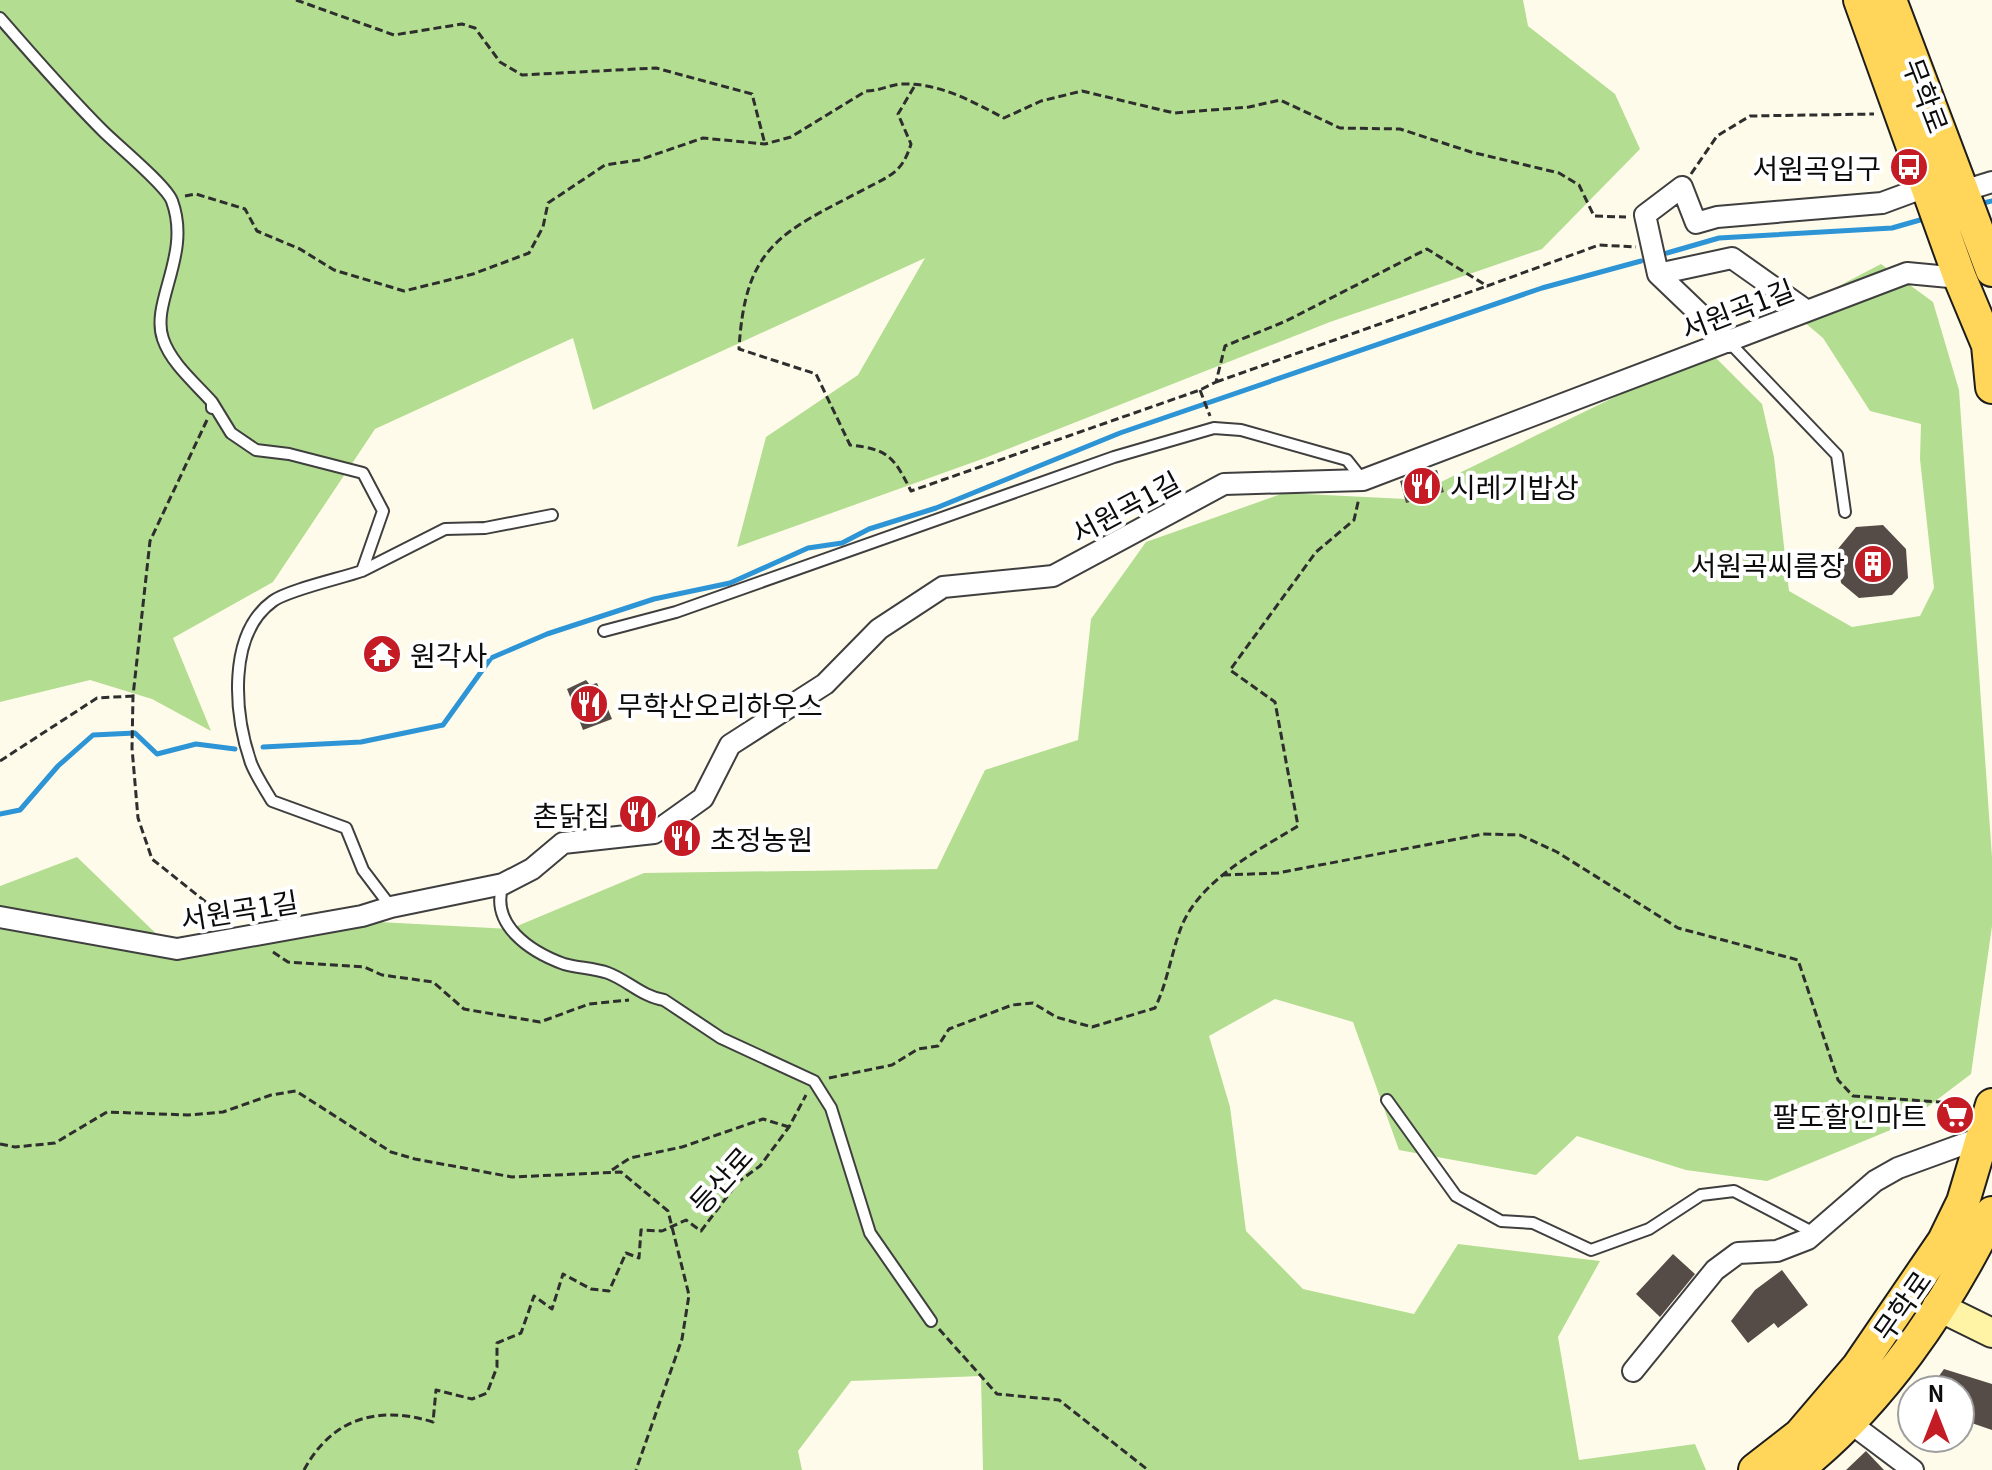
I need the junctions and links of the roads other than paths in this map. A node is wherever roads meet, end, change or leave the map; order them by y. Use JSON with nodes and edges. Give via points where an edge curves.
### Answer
{"nodes":[{"id":1,"x":1860,"y":0,"type":"edge"},
{"id":2,"x":1890,"y":0,"type":"edge"},
{"id":3,"x":0,"y":18,"type":"edge"},
{"id":4,"x":1928,"y":186,"type":"junction"},
{"id":5,"x":1978,"y":186,"type":"edge"},
{"id":6,"x":1985,"y":230,"type":"edge"},
{"id":7,"x":1992,"y":270,"type":"edge"},
{"id":8,"x":1658,"y":274,"type":"junction"},
{"id":9,"x":1960,"y":278,"type":"junction"},
{"id":10,"x":1807,"y":311,"type":"junction"},
{"id":11,"x":1729,"y":342,"type":"junction"},
{"id":12,"x":1990,"y":344,"type":"edge"},
{"id":13,"x":1992,"y":387,"type":"edge"},
{"id":14,"x":1363,"y":480,"type":"junction"},
{"id":15,"x":1845,"y":512,"type":"dead end"},
{"id":16,"x":552,"y":515,"type":"dead end"},
{"id":17,"x":362,"y":571,"type":"junction"},
{"id":18,"x":604,"y":631,"type":"dead end"},
{"id":19,"x":503,"y":884,"type":"junction"},
{"id":20,"x":391,"y":907,"type":"junction"},
{"id":21,"x":0,"y":917,"type":"edge"},
{"id":22,"x":1387,"y":1100,"type":"dead end"},
{"id":23,"x":1992,"y":1105,"type":"edge"},
{"id":24,"x":1983,"y":1137,"type":"junction"},
{"id":25,"x":1992,"y":1213,"type":"edge"},
{"id":26,"x":1816,"y":1234,"type":"junction"},
{"id":27,"x":1937,"y":1306,"type":"junction"},
{"id":28,"x":931,"y":1321,"type":"road end"},
{"id":29,"x":1992,"y":1333,"type":"edge"},
{"id":30,"x":1633,"y":1371,"type":"dead end"},
{"id":31,"x":1849,"y":1422,"type":"junction"},
{"id":32,"x":1755,"y":1470,"type":"edge"},
{"id":33,"x":1796,"y":1470,"type":"edge"},
{"id":34,"x":1913,"y":1470,"type":"edge"}],
"edges":[{"from":1,"to":4,"type":"main road","name":"무학로"},
{"from":2,"to":5,"type":"main road","name":"무학로"},
{"from":3,"to":17,"type":"lane","via":[[172,198],[179,236],[161,336],[231,433],[256,450],[363,473],[383,511]]},
{"from":4,"to":5,"type":"street"},
{"from":4,"to":8,"type":"street","via":[[1882,203],[1696,223],[1682,187],[1645,215]]},
{"from":4,"to":9,"type":"main road","name":"무학로"},
{"from":5,"to":6,"type":"main road","name":"무학로"},
{"from":6,"to":7,"type":"main road"},
{"from":8,"to":10,"type":"street","via":[[1732,258]]},
{"from":8,"to":11,"type":"street"},
{"from":9,"to":10,"type":"street","name":"서원곡1길","via":[[1907,273]]},
{"from":9,"to":12,"type":"main road"},
{"from":10,"to":11,"type":"street","name":"서원곡1길"},
{"from":11,"to":14,"type":"street","name":"서원곡1길"},
{"from":11,"to":15,"type":"lane","via":[[1837,455]]},
{"from":12,"to":13,"type":"main road"},
{"from":14,"to":18,"type":"lane","via":[[1347,460],[1241,430],[1214,428],[1114,457],[676,612]]},
{"from":14,"to":19,"type":"street","name":"서원곡1길","via":[[1224,484],[1053,576],[943,587],[879,629],[825,684],[730,745],[703,798],[654,833],[563,843]]},
{"from":16,"to":17,"type":"lane","via":[[485,528],[445,529]]},
{"from":17,"to":20,"type":"lane","via":[[276,598],[253,619],[238,666],[242,719],[252,765],[272,801],[346,828],[363,870]]},
{"from":19,"to":20,"type":"street","name":"서원곡1길"},
{"from":19,"to":28,"type":"lane","via":[[499,895],[505,922],[529,948],[566,964],[608,973],[664,1000],[721,1038],[814,1081],[831,1108],[870,1233]]},
{"from":20,"to":21,"type":"street","name":"서원곡1길","via":[[177,949]]},
{"from":22,"to":26,"type":"lane","via":[[1456,1196],[1501,1221],[1533,1223],[1591,1250],[1649,1229],[1701,1195],[1734,1191]]},
{"from":23,"to":24,"type":"main road","name":"무학로"},
{"from":24,"to":26,"type":"street","via":[[1875,1181]]},
{"from":24,"to":32,"type":"main road","name":"무학로","via":[[1963,1202],[1944,1241],[1858,1367],[1800,1435]]},
{"from":25,"to":27,"type":"main road","name":"무학로"},
{"from":26,"to":30,"type":"street","via":[[1777,1251],[1738,1253],[1715,1270]]},
{"from":27,"to":29,"type":"main road"},
{"from":27,"to":31,"type":"main road","name":"무학로","via":[[1892,1373]]},
{"from":31,"to":33,"type":"main road","name":"무학로"},
{"from":31,"to":34,"type":"street"}]}
